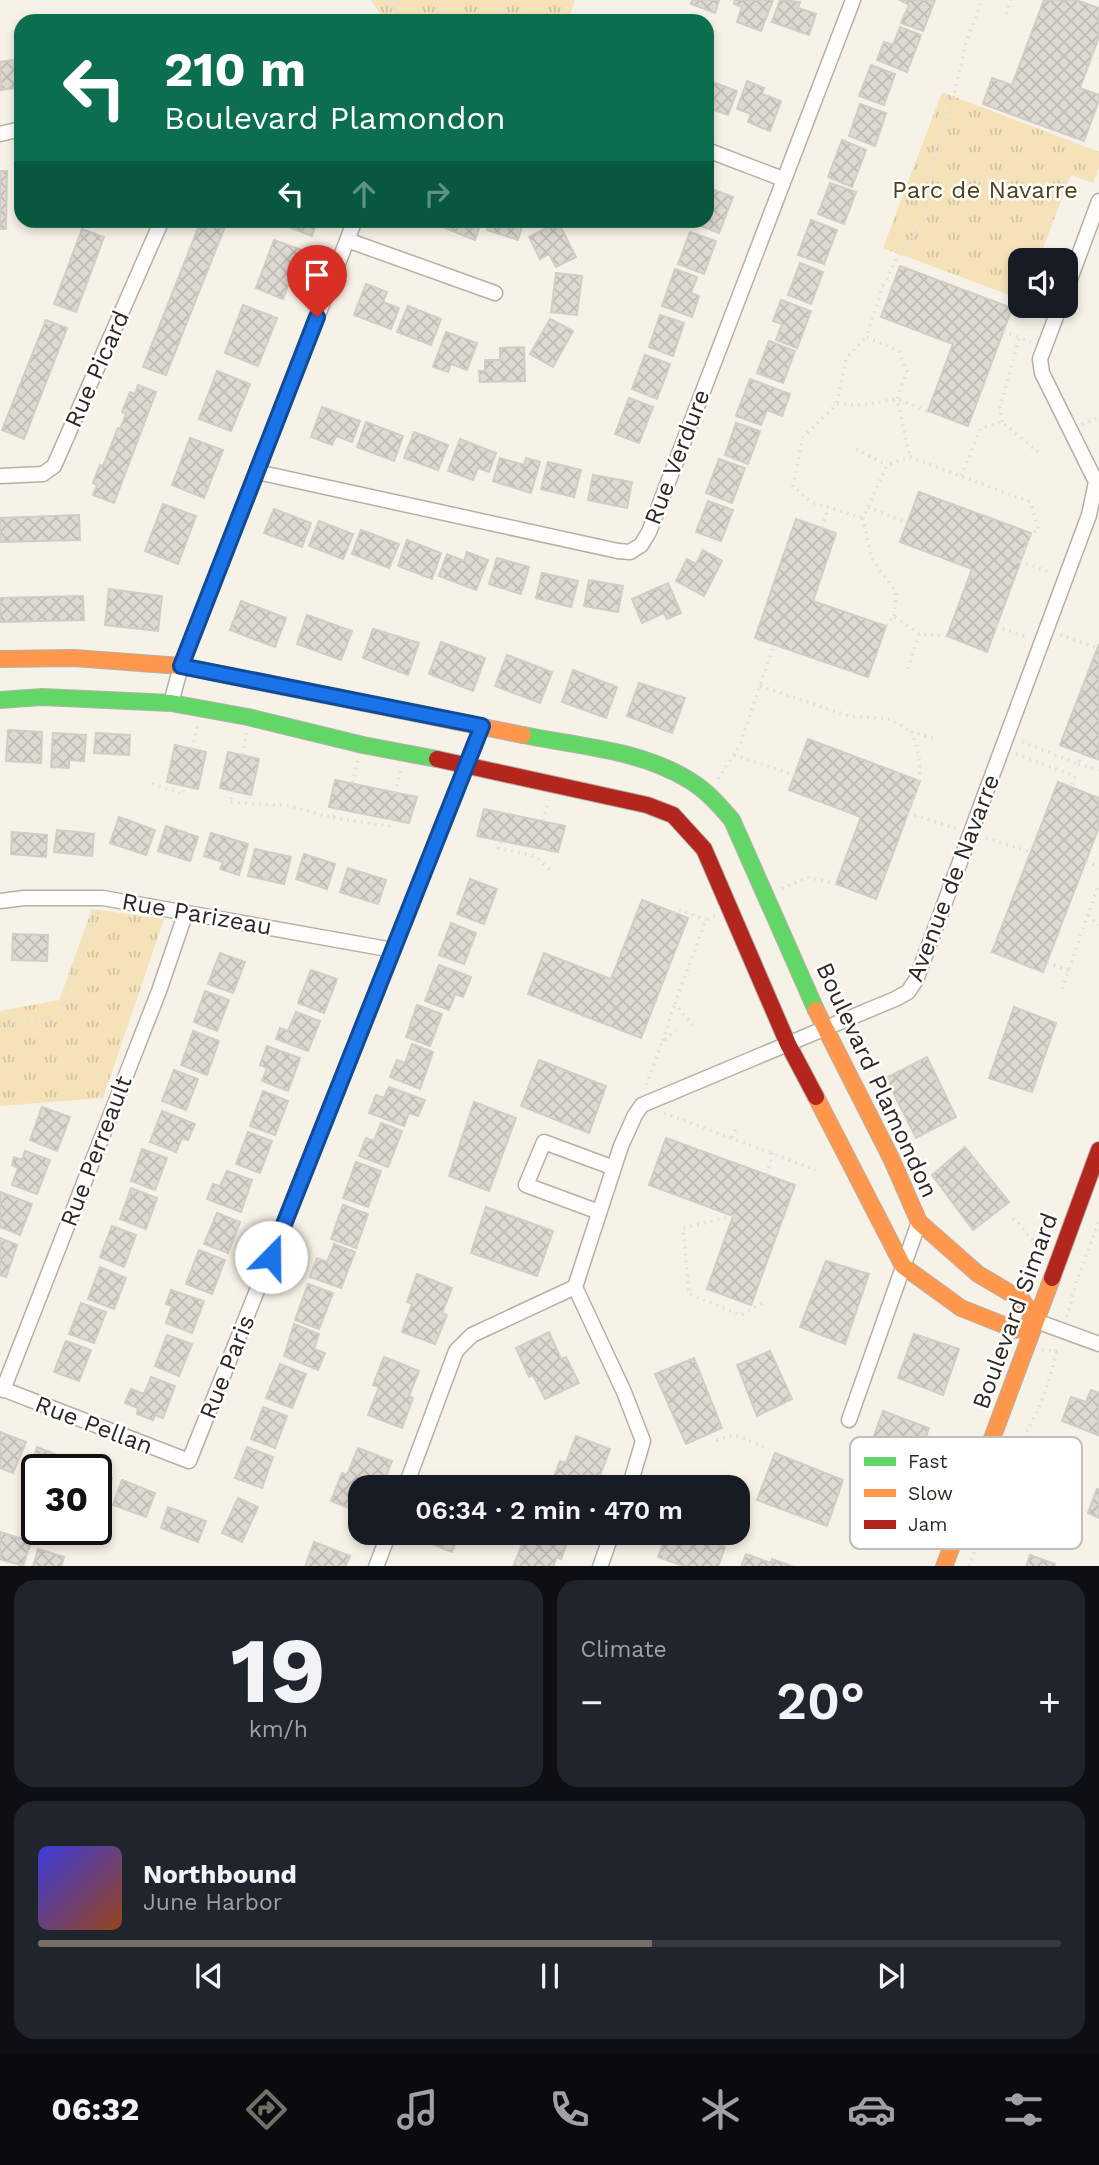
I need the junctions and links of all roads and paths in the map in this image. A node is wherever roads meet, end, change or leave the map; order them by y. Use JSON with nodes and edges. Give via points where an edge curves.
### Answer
{"nodes":[{"id":1,"x":388,"y":0,"type":"edge"},
{"id":2,"x":399,"y":0,"type":"edge"},
{"id":3,"x":853,"y":0,"type":"edge"},
{"id":4,"x":982,"y":0,"type":"edge"},
{"id":5,"x":1011,"y":0,"type":"edge"},
{"id":6,"x":395,"y":10,"type":"junction"},
{"id":7,"x":398,"y":14,"type":"edge"},
{"id":8,"x":1006,"y":14,"type":"dead end"},
{"id":9,"x":1092,"y":55,"type":"dead end"},
{"id":10,"x":1099,"y":58,"type":"edge"},
{"id":11,"x":714,"y":153,"type":"edge"},
{"id":12,"x":783,"y":179,"type":"junction"},
{"id":13,"x":1099,"y":201,"type":"edge"},
{"id":14,"x":158,"y":228,"type":"edge"},
{"id":15,"x":352,"y":228,"type":"edge"},
{"id":16,"x":347,"y":240,"type":"junction"},
{"id":17,"x":1078,"y":258,"type":"edge"},
{"id":18,"x":883,"y":286,"type":"junction"},
{"id":19,"x":891,"y":289,"type":"dead end"},
{"id":20,"x":495,"y":293,"type":"dead end"},
{"id":21,"x":1055,"y":318,"type":"edge"},
{"id":22,"x":1003,"y":331,"type":"dead end"},
{"id":23,"x":866,"y":337,"type":"junction"},
{"id":24,"x":1019,"y":338,"type":"junction"},
{"id":25,"x":1044,"y":346,"type":"junction"},
{"id":26,"x":897,"y":400,"type":"junction"},
{"id":27,"x":836,"y":404,"type":"junction"},
{"id":28,"x":928,"y":411,"type":"dead end"},
{"id":29,"x":1002,"y":422,"type":"junction"},
{"id":30,"x":856,"y":449,"type":"dead end"},
{"id":31,"x":1038,"y":452,"type":"dead end"},
{"id":32,"x":910,"y":457,"type":"junction"},
{"id":33,"x":887,"y":465,"type":"junction"},
{"id":34,"x":257,"y":472,"type":"junction"},
{"id":35,"x":0,"y":476,"type":"edge"},
{"id":36,"x":961,"y":476,"type":"junction"},
{"id":37,"x":868,"y":507,"type":"junction"},
{"id":38,"x":828,"y":508,"type":"junction"},
{"id":39,"x":863,"y":519,"type":"junction"},
{"id":40,"x":907,"y":523,"type":"dead end"},
{"id":41,"x":822,"y":528,"type":"dead end"},
{"id":42,"x":1066,"y":579,"type":"junction"},
{"id":43,"x":894,"y":616,"type":"junction"},
{"id":44,"x":886,"y":626,"type":"dead end"},
{"id":45,"x":996,"y":626,"type":"dead end"},
{"id":46,"x":919,"y":634,"type":"junction"},
{"id":47,"x":947,"y":636,"type":"dead end"},
{"id":48,"x":1045,"y":636,"type":"junction"},
{"id":49,"x":774,"y":645,"type":"dead end"},
{"id":50,"x":1098,"y":648,"type":"edge"},
{"id":51,"x":0,"y":659,"type":"edge"},
{"id":52,"x":181,"y":666,"type":"junction"},
{"id":53,"x":908,"y":669,"type":"dead end"},
{"id":54,"x":760,"y":686,"type":"junction"},
{"id":55,"x":0,"y":700,"type":"edge"},
{"id":56,"x":171,"y":703,"type":"junction"},
{"id":57,"x":202,"y":708,"type":"junction"},
{"id":58,"x":482,"y":726,"type":"junction"},
{"id":59,"x":912,"y":732,"type":"junction"},
{"id":60,"x":933,"y":738,"type":"dead end"},
{"id":61,"x":1006,"y":743,"type":"junction"},
{"id":62,"x":192,"y":749,"type":"dead end"},
{"id":63,"x":405,"y":753,"type":"junction"},
{"id":64,"x":1083,"y":754,"type":"dead end"},
{"id":65,"x":733,"y":755,"type":"junction"},
{"id":66,"x":1078,"y":764,"type":"junction"},
{"id":67,"x":467,"y":765,"type":"junction"},
{"id":68,"x":1099,"y":770,"type":"edge"},
{"id":69,"x":795,"y":775,"type":"dead end"},
{"id":70,"x":152,"y":784,"type":"dead end"},
{"id":71,"x":184,"y":786,"type":"dead end"},
{"id":72,"x":1072,"y":787,"type":"dead end"},
{"id":73,"x":234,"y":791,"type":"dead end"},
{"id":74,"x":395,"y":793,"type":"dead end"},
{"id":75,"x":709,"y":793,"type":"junction"},
{"id":76,"x":337,"y":809,"type":"dead end"},
{"id":77,"x":908,"y":813,"type":"dead end"},
{"id":78,"x":333,"y":818,"type":"junction"},
{"id":79,"x":390,"y":819,"type":"dead end"},
{"id":80,"x":501,"y":841,"type":"dead end"},
{"id":81,"x":1086,"y":862,"type":"dead end"},
{"id":82,"x":1099,"y":867,"type":"edge"},
{"id":83,"x":550,"y":870,"type":"dead end"},
{"id":84,"x":1099,"y":883,"type":"edge"},
{"id":85,"x":836,"y":884,"type":"dead end"},
{"id":86,"x":767,"y":895,"type":"junction"},
{"id":87,"x":103,"y":898,"type":"junction"},
{"id":88,"x":0,"y":901,"type":"edge"},
{"id":89,"x":730,"y":910,"type":"junction"},
{"id":90,"x":186,"y":912,"type":"junction"},
{"id":91,"x":674,"y":913,"type":"dead end"},
{"id":92,"x":1088,"y":915,"type":"junction"},
{"id":93,"x":706,"y":920,"type":"junction"},
{"id":94,"x":1099,"y":925,"type":"edge"},
{"id":95,"x":393,"y":950,"type":"junction"},
{"id":96,"x":1047,"y":963,"type":"dead end"},
{"id":97,"x":1069,"y":970,"type":"junction"},
{"id":98,"x":1062,"y":989,"type":"dead end"},
{"id":99,"x":675,"y":1003,"type":"junction"},
{"id":100,"x":693,"y":1026,"type":"dead end"},
{"id":101,"x":0,"y":1027,"type":"edge"},
{"id":102,"x":824,"y":1028,"type":"junction"},
{"id":103,"x":676,"y":1030,"type":"dead end"},
{"id":104,"x":662,"y":1043,"type":"junction"},
{"id":105,"x":788,"y":1044,"type":"junction"},
{"id":106,"x":642,"y":1105,"type":"junction"},
{"id":107,"x":737,"y":1126,"type":"dead end"},
{"id":108,"x":732,"y":1138,"type":"junction"},
{"id":109,"x":1099,"y":1150,"type":"edge"},
{"id":110,"x":773,"y":1153,"type":"junction"},
{"id":111,"x":614,"y":1168,"type":"junction"},
{"id":112,"x":816,"y":1170,"type":"dead end"},
{"id":113,"x":767,"y":1175,"type":"dead end"},
{"id":114,"x":599,"y":1212,"type":"junction"},
{"id":115,"x":733,"y":1216,"type":"dead end"},
{"id":116,"x":1013,"y":1218,"type":"dead end"},
{"id":117,"x":919,"y":1222,"type":"junction"},
{"id":118,"x":1099,"y":1222,"type":"edge"},
{"id":119,"x":903,"y":1266,"type":"junction"},
{"id":120,"x":1056,"y":1266,"type":"junction"},
{"id":121,"x":575,"y":1287,"type":"junction"},
{"id":122,"x":766,"y":1301,"type":"dead end"},
{"id":123,"x":1068,"y":1315,"type":"dead end"},
{"id":124,"x":1036,"y":1321,"type":"junction"},
{"id":125,"x":1099,"y":1344,"type":"edge"},
{"id":126,"x":1056,"y":1351,"type":"dead end"},
{"id":127,"x":2,"y":1389,"type":"edge"},
{"id":128,"x":849,"y":1420,"type":"dead end"},
{"id":129,"x":993,"y":1437,"type":"edge"},
{"id":130,"x":1025,"y":1437,"type":"edge"},
{"id":131,"x":716,"y":1440,"type":"dead end"},
{"id":132,"x":767,"y":1448,"type":"dead end"},
{"id":133,"x":189,"y":1461,"type":"joint"},
{"id":134,"x":410,"y":1475,"type":"edge"},
{"id":135,"x":633,"y":1475,"type":"edge"},
{"id":136,"x":384,"y":1545,"type":"edge"},
{"id":137,"x":608,"y":1545,"type":"edge"},
{"id":138,"x":951,"y":1549,"type":"edge"},
{"id":139,"x":975,"y":1549,"type":"edge"},
{"id":140,"x":376,"y":1566,"type":"edge"},
{"id":141,"x":600,"y":1566,"type":"edge"},
{"id":142,"x":944,"y":1566,"type":"edge"},
{"id":143,"x":969,"y":1566,"type":"edge"}],
"edges":[{"from":1,"to":6,"type":"path"},
{"from":2,"to":6,"type":"path"},
{"from":3,"to":12,"type":"street","name":"Rue Verdure"},
{"from":4,"to":18,"type":"path","via":[[966,43],[948,121],[929,170],[924,220],[900,251]]},
{"from":5,"to":8,"type":"path"},
{"from":6,"to":7,"type":"path"},
{"from":9,"to":10,"type":"path"},
{"from":11,"to":12,"type":"street"},
{"from":12,"to":34,"type":"street","name":"Rue Verdure","via":[[649,532],[630,552]]},
{"from":13,"to":17,"type":"street"},
{"from":14,"to":35,"type":"street","name":"Rue Picard","via":[[54,466],[43,474]]},
{"from":15,"to":16,"type":"street"},
{"from":16,"to":20,"type":"street"},
{"from":16,"to":34,"type":"street"},
{"from":18,"to":19,"type":"path"},
{"from":18,"to":23,"type":"path"},
{"from":21,"to":25,"type":"street","name":"Avenue de Navarre"},
{"from":22,"to":24,"type":"path"},
{"from":23,"to":26,"type":"path","via":[[900,351],[907,370]]},
{"from":23,"to":27,"type":"path","via":[[846,359]]},
{"from":24,"to":25,"type":"path"},
{"from":24,"to":29,"type":"path","via":[[1000,408]]},
{"from":25,"to":42,"type":"street","name":"Avenue de Navarre","via":[[1042,373],[1096,482]]},
{"from":26,"to":27,"type":"path"},
{"from":26,"to":28,"type":"path"},
{"from":26,"to":32,"type":"path"},
{"from":27,"to":38,"type":"path","via":[[803,437],[793,486],[811,502]]},
{"from":29,"to":31,"type":"path"},
{"from":29,"to":36,"type":"path","via":[[981,428]]},
{"from":30,"to":33,"type":"path"},
{"from":32,"to":33,"type":"path"},
{"from":32,"to":36,"type":"path"},
{"from":33,"to":37,"type":"path"},
{"from":34,"to":52,"type":"street"},
{"from":36,"to":42,"type":"path","via":[[1030,502],[1039,530],[1031,533],[1020,561]]},
{"from":37,"to":39,"type":"path"},
{"from":37,"to":40,"type":"path"},
{"from":38,"to":39,"type":"path"},
{"from":38,"to":41,"type":"path"},
{"from":39,"to":43,"type":"path","via":[[871,557],[896,593]]},
{"from":42,"to":48,"type":"street","name":"Avenue de Navarre"},
{"from":43,"to":44,"type":"path"},
{"from":43,"to":46,"type":"path"},
{"from":45,"to":48,"type":"path"},
{"from":46,"to":47,"type":"path"},
{"from":46,"to":53,"type":"path"},
{"from":48,"to":50,"type":"path"},
{"from":48,"to":61,"type":"street","name":"Avenue de Navarre"},
{"from":49,"to":54,"type":"path"},
{"from":51,"to":52,"type":"street","name":"Boulevard Plamondon","via":[[75,658]]},
{"from":52,"to":56,"type":"street"},
{"from":52,"to":58,"type":"street","name":"Boulevard Plamondon"},
{"from":54,"to":59,"type":"path","via":[[849,716],[890,719]]},
{"from":54,"to":65,"type":"path"},
{"from":55,"to":56,"type":"street","via":[[41,697]]},
{"from":56,"to":57,"type":"street"},
{"from":57,"to":62,"type":"path"},
{"from":57,"to":63,"type":"street"},
{"from":58,"to":67,"type":"street","name":"Rue Paris"},
{"from":58,"to":75,"type":"street","name":"Boulevard Plamondon","via":[[635,757],[680,772]]},
{"from":59,"to":60,"type":"path"},
{"from":59,"to":77,"type":"path","via":[[920,756],[920,781]]},
{"from":61,"to":66,"type":"path"},
{"from":61,"to":72,"type":"path","via":[[1075,776]]},
{"from":61,"to":102,"type":"street","name":"Avenue de Navarre","via":[[916,980],[908,992]]},
{"from":63,"to":67,"type":"street"},
{"from":63,"to":74,"type":"path"},
{"from":64,"to":66,"type":"path"},
{"from":65,"to":69,"type":"path"},
{"from":65,"to":75,"type":"path"},
{"from":66,"to":68,"type":"path"},
{"from":67,"to":89,"type":"street","via":[[647,805],[673,815],[704,849]]},
{"from":67,"to":95,"type":"street","name":"Rue Paris"},
{"from":70,"to":71,"type":"path","via":[[183,794]]},
{"from":73,"to":78,"type":"path","via":[[229,802],[290,806]]},
{"from":75,"to":86,"type":"street","name":"Boulevard Plamondon","via":[[732,820]]},
{"from":76,"to":78,"type":"path"},
{"from":78,"to":79,"type":"path","via":[[389,826]]},
{"from":80,"to":83,"type":"path","via":[[498,848],[535,856]]},
{"from":81,"to":82,"type":"path"},
{"from":84,"to":92,"type":"path"},
{"from":85,"to":86,"type":"path","via":[[807,877]]},
{"from":86,"to":102,"type":"street","name":"Boulevard Plamondon"},
{"from":87,"to":88,"type":"street","name":"Rue Parizeau"},
{"from":87,"to":90,"type":"street","name":"Rue Parizeau"},
{"from":87,"to":101,"type":"path","via":[[57,1016]]},
{"from":89,"to":93,"type":"path"},
{"from":89,"to":105,"type":"street"},
{"from":90,"to":95,"type":"street","name":"Rue Parizeau"},
{"from":90,"to":127,"type":"street","name":"Rue Perreault"},
{"from":91,"to":93,"type":"path","via":[[677,909]]},
{"from":92,"to":94,"type":"path"},
{"from":92,"to":97,"type":"path"},
{"from":93,"to":99,"type":"path"},
{"from":95,"to":133,"type":"street","name":"Rue Paris"},
{"from":96,"to":97,"type":"path"},
{"from":97,"to":98,"type":"path"},
{"from":99,"to":100,"type":"path"},
{"from":99,"to":104,"type":"path"},
{"from":102,"to":105,"type":"street","name":"Avenue de Navarre"},
{"from":102,"to":117,"type":"street","name":"Boulevard Plamondon"},
{"from":103,"to":104,"type":"path"},
{"from":104,"to":106,"type":"path"},
{"from":105,"to":106,"type":"street","name":"Avenue de Navarre"},
{"from":105,"to":119,"type":"street"},
{"from":106,"to":108,"type":"path"},
{"from":106,"to":111,"type":"street"},
{"from":107,"to":108,"type":"path"},
{"from":108,"to":110,"type":"path"},
{"from":109,"to":120,"type":"street","name":"Boulevard Simard"},
{"from":110,"to":112,"type":"path"},
{"from":110,"to":113,"type":"path"},
{"from":111,"to":114,"type":"street"},
{"from":111,"to":114,"type":"street","via":[[544,1142],[526,1185]]},
{"from":114,"to":121,"type":"street"},
{"from":115,"to":122,"type":"path","via":[[683,1228],[689,1294],[741,1315]]},
{"from":116,"to":120,"type":"path"},
{"from":117,"to":119,"type":"street"},
{"from":117,"to":124,"type":"street","name":"Boulevard Plamondon","via":[[978,1274],[1022,1300]]},
{"from":118,"to":123,"type":"path"},
{"from":119,"to":124,"type":"street","via":[[961,1308],[1017,1330]]},
{"from":119,"to":128,"type":"street"},
{"from":120,"to":124,"type":"street","name":"Boulevard Simard"},
{"from":121,"to":134,"type":"street","via":[[472,1335],[456,1351]]},
{"from":121,"to":135,"type":"street","via":[[643,1441]]},
{"from":124,"to":125,"type":"street"},
{"from":124,"to":129,"type":"street","name":"Boulevard Simard"},
{"from":126,"to":130,"type":"path","via":[[1053,1371]]},
{"from":127,"to":133,"type":"street","name":"Rue Pellan"},
{"from":131,"to":132,"type":"path","via":[[734,1435]]},
{"from":136,"to":140,"type":"street"},
{"from":137,"to":141,"type":"street"},
{"from":138,"to":142,"type":"street","name":"Boulevard Simard"},
{"from":139,"to":143,"type":"path"}]}
